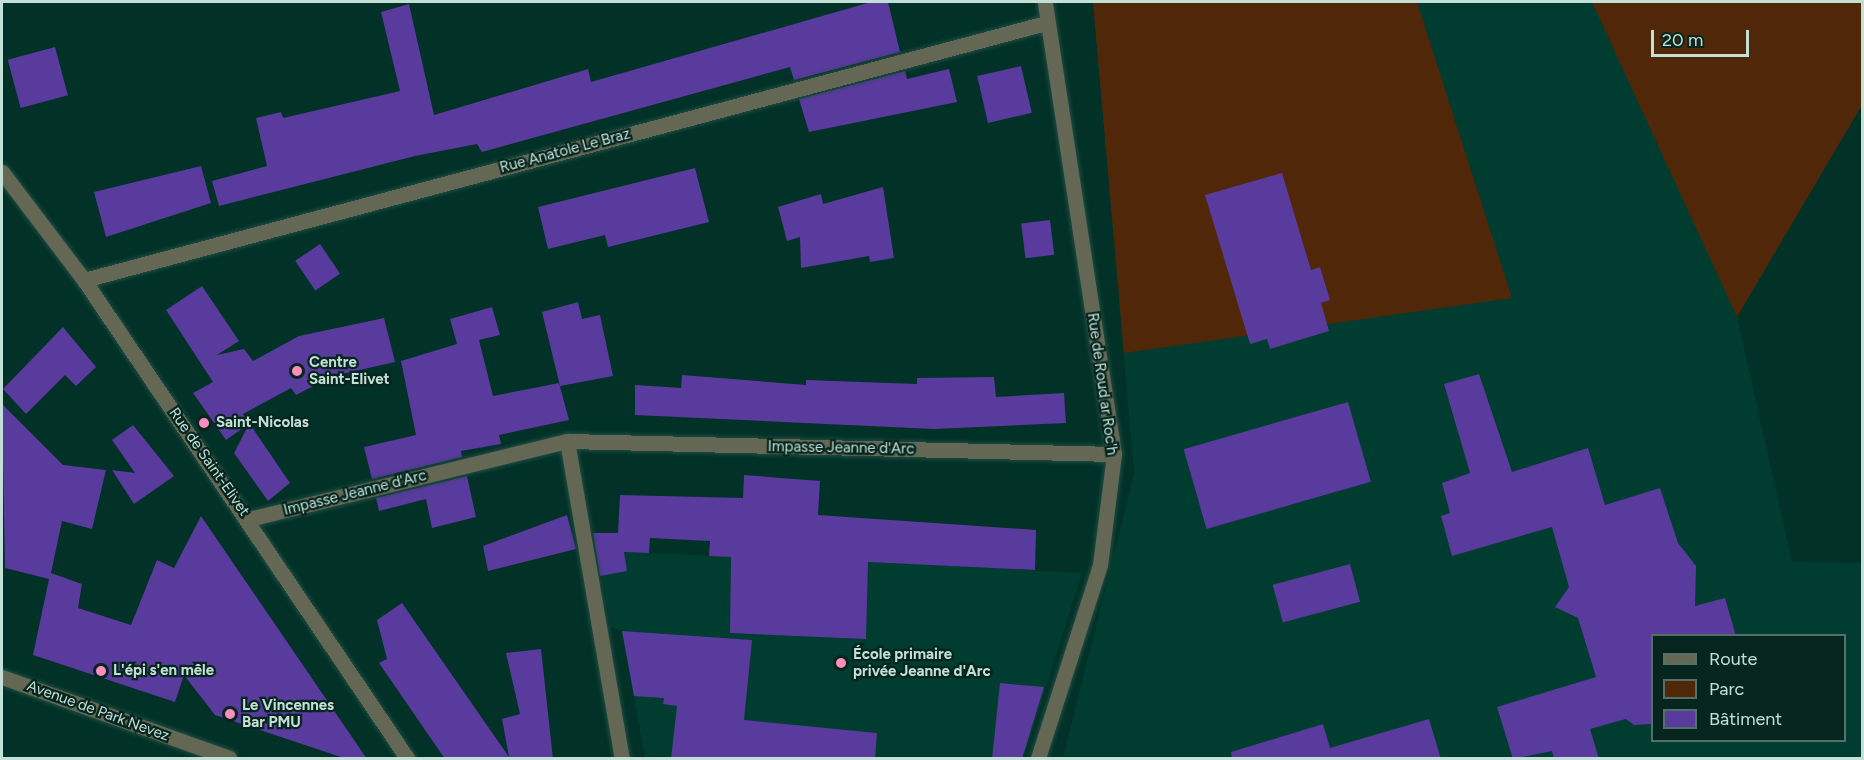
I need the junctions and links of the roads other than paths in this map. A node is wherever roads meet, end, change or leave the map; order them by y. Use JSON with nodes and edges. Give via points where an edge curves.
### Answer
{"nodes":[{"id":1,"x":1045,"y":2,"type":"edge"},
{"id":2,"x":1046,"y":22,"type":"junction"},
{"id":3,"x":2,"y":172,"type":"edge"},
{"id":4,"x":84,"y":280,"type":"junction"},
{"id":5,"x":567,"y":441,"type":"junction"},
{"id":6,"x":1114,"y":454,"type":"junction"},
{"id":7,"x":249,"y":519,"type":"junction"},
{"id":8,"x":2,"y":677,"type":"edge"},
{"id":9,"x":229,"y":759,"type":"edge"},
{"id":10,"x":407,"y":759,"type":"edge"},
{"id":11,"x":622,"y":759,"type":"edge"},
{"id":12,"x":1038,"y":759,"type":"edge"}],
"edges":[{"from":1,"to":2,"type":"street","name":"Rue de Roud ar Roc'h"},
{"from":2,"to":4,"type":"street","name":"Rue Anatole Le Braz"},
{"from":2,"to":6,"type":"street","name":"Rue de Roud ar Roc'h"},
{"from":3,"to":4,"type":"street","name":"Rue de Saint-Elivet"},
{"from":4,"to":7,"type":"street","name":"Rue de Saint-Elivet"},
{"from":5,"to":6,"type":"street","name":"Impasse Jeanne d'Arc"},
{"from":5,"to":7,"type":"street","name":"Impasse Jeanne d'Arc"},
{"from":5,"to":11,"type":"street"},
{"from":6,"to":12,"type":"street","name":"Rue de Roud ar Roc'h","via":[[1100,565]]},
{"from":7,"to":10,"type":"street","name":"Rue de Saint-Elivet"},
{"from":8,"to":9,"type":"street","name":"Avenue de Park Nevez"}]}
